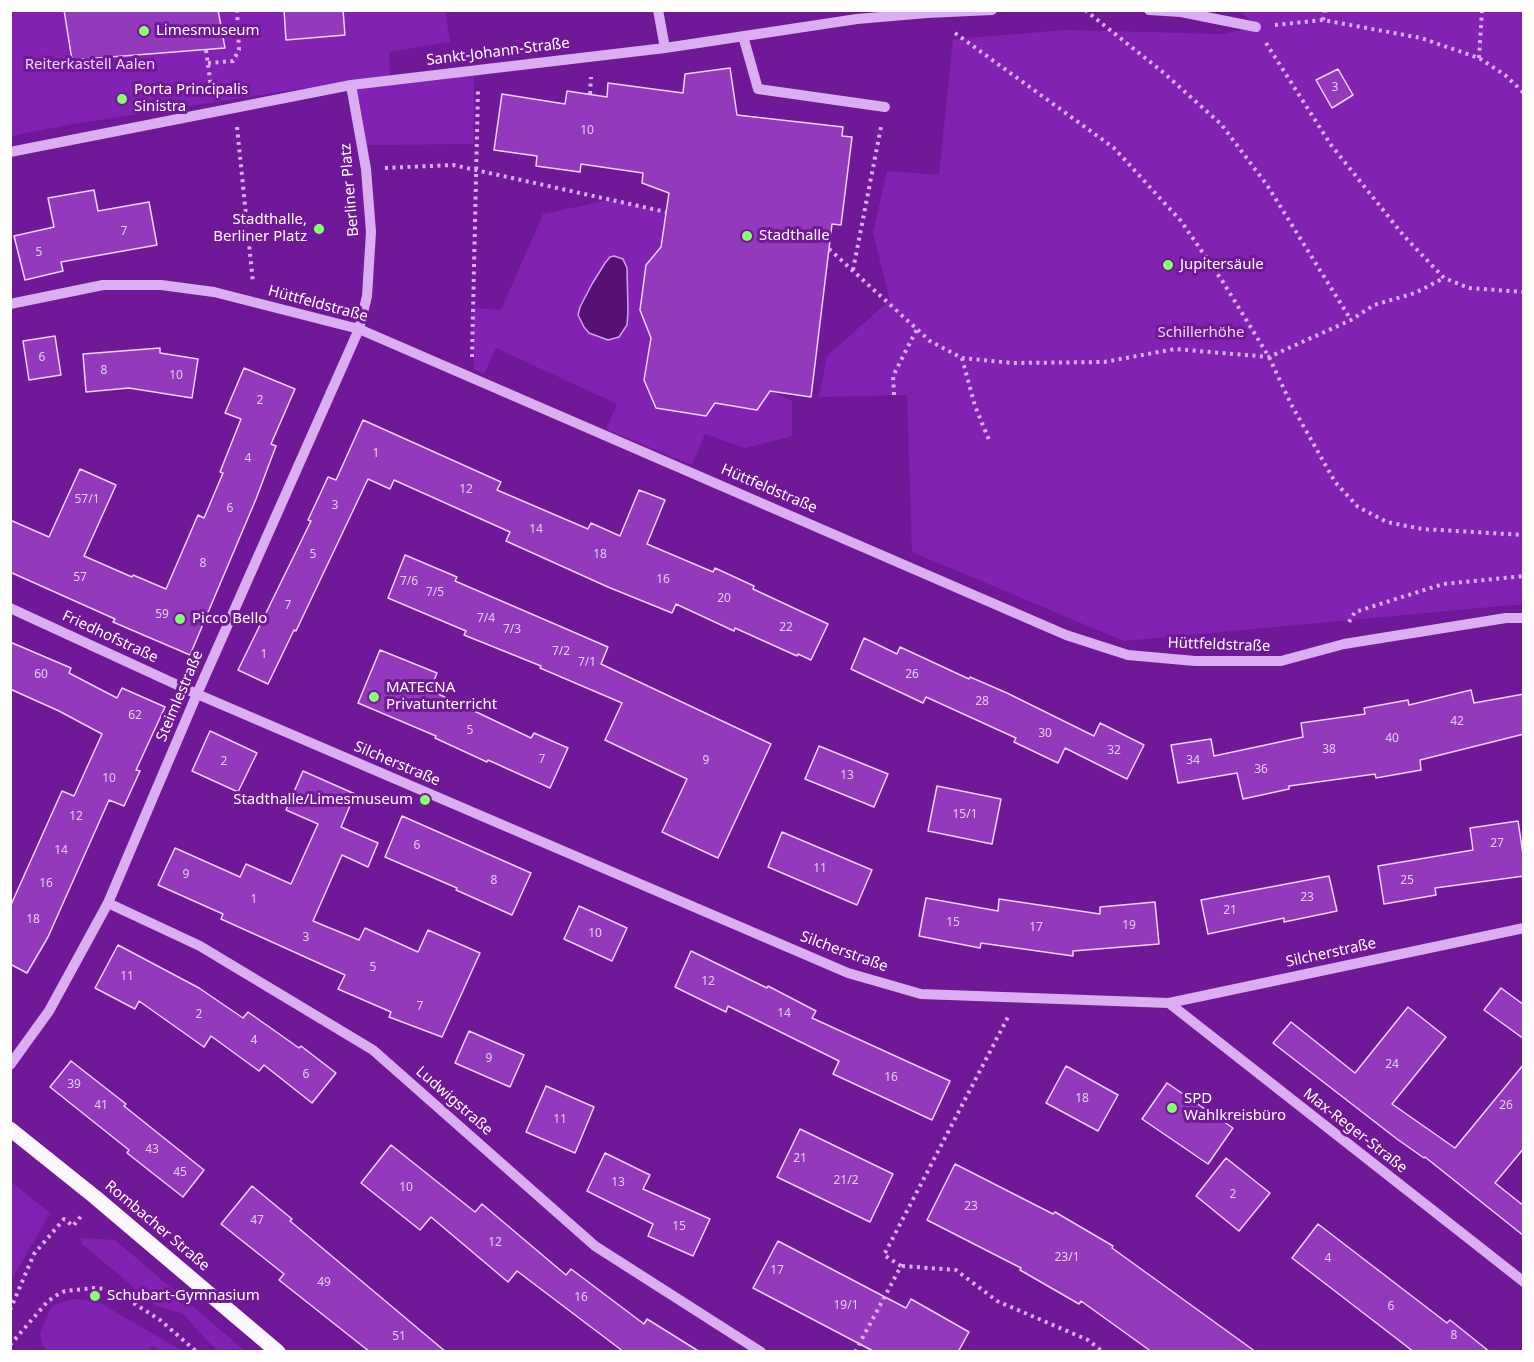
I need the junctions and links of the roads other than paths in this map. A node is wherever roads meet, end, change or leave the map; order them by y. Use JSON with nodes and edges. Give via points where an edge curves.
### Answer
{"nodes":[{"id":1,"x":658,"y":10,"type":"edge"},
{"id":2,"x":992,"y":10,"type":"edge"},
{"id":3,"x":1149,"y":10,"type":"edge"},
{"id":4,"x":1181,"y":11,"type":"edge"},
{"id":5,"x":857,"y":15,"type":"edge"},
{"id":6,"x":1256,"y":27,"type":"road end"},
{"id":7,"x":744,"y":36,"type":"junction"},
{"id":8,"x":665,"y":48,"type":"junction"},
{"id":9,"x":351,"y":85,"type":"junction"},
{"id":10,"x":885,"y":107,"type":"road end"},
{"id":11,"x":10,"y":152,"type":"edge"},
{"id":12,"x":10,"y":304,"type":"edge"},
{"id":13,"x":359,"y":328,"type":"junction"},
{"id":14,"x":10,"y":608,"type":"edge"},
{"id":15,"x":1524,"y":618,"type":"edge"},
{"id":16,"x":197,"y":694,"type":"junction"},
{"id":17,"x":108,"y":903,"type":"junction"},
{"id":18,"x":1524,"y":928,"type":"edge"},
{"id":19,"x":1168,"y":1003,"type":"junction"},
{"id":20,"x":10,"y":1065,"type":"edge"},
{"id":21,"x":10,"y":1129,"type":"edge"},
{"id":22,"x":1524,"y":1282,"type":"edge"},
{"id":23,"x":278,"y":1352,"type":"edge"},
{"id":24,"x":761,"y":1352,"type":"edge"}],
"edges":[{"from":1,"to":8,"type":"street"},
{"from":2,"to":5,"type":"street","name":"Sankt-Johann-Straße"},
{"from":3,"to":4,"type":"street"},
{"from":4,"to":6,"type":"street"},
{"from":5,"to":7,"type":"street","name":"Sankt-Johann-Straße"},
{"from":7,"to":8,"type":"street","name":"Sankt-Johann-Straße"},
{"from":7,"to":10,"type":"street","via":[[758,89]]},
{"from":8,"to":9,"type":"street","name":"Sankt-Johann-Straße"},
{"from":9,"to":11,"type":"street","name":"Sankt-Johann-Straße"},
{"from":9,"to":13,"type":"street","name":"Berliner Platz","via":[[366,169],[371,232],[367,297]]},
{"from":12,"to":13,"type":"street","name":"Hüttfeldstraße","via":[[103,285],[160,285],[214,292]]},
{"from":13,"to":15,"type":"street","name":"Hüttfeldstraße","via":[[1066,635],[1128,655],[1281,662],[1344,644]]},
{"from":13,"to":16,"type":"street","name":"Steimlestraße"},
{"from":14,"to":16,"type":"street","name":"Friedhofstraße"},
{"from":16,"to":17,"type":"street","name":"Steimlestraße"},
{"from":16,"to":19,"type":"street","name":"Silcherstraße","via":[[848,973],[921,994]]},
{"from":17,"to":20,"type":"street","name":"Steimlestraße","via":[[49,1011]]},
{"from":17,"to":24,"type":"street","name":"Ludwigstraße","via":[[200,946],[373,1050],[596,1246]]},
{"from":18,"to":19,"type":"street","name":"Silcherstraße"},
{"from":19,"to":22,"type":"street","name":"Max-Reger-Straße"},
{"from":21,"to":23,"type":"main road","name":"Rombacher Straße"}]}
